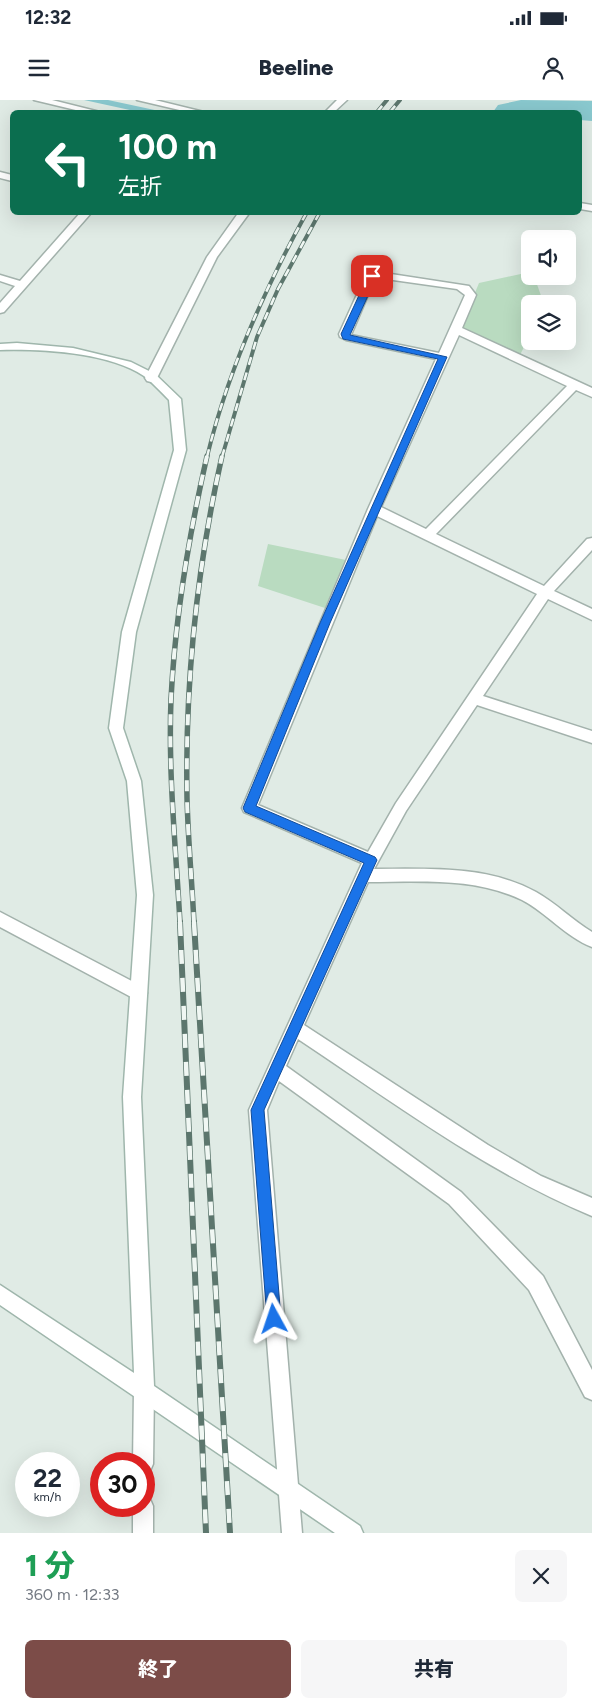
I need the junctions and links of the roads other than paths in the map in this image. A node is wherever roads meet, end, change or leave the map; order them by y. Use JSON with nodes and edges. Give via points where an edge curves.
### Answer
{"nodes":[{"id":1,"x":39,"y":100,"type":"edge"},
{"id":2,"x":142,"y":100,"type":"edge"},
{"id":3,"x":342,"y":100,"type":"edge"},
{"id":4,"x":86,"y":110,"type":"edge"},
{"id":5,"x":190,"y":110,"type":"edge"},
{"id":6,"x":331,"y":110,"type":"edge"},
{"id":7,"x":84,"y":215,"type":"edge"},
{"id":8,"x":243,"y":215,"type":"edge"},
{"id":9,"x":0,"y":278,"type":"edge"},
{"id":10,"x":22,"y":285,"type":"junction"},
{"id":11,"x":0,"y":310,"type":"edge"},
{"id":12,"x":456,"y":329,"type":"junction"},
{"id":13,"x":0,"y":347,"type":"edge"},
{"id":14,"x":443,"y":357,"type":"junction"},
{"id":15,"x":152,"y":378,"type":"junction"},
{"id":16,"x":575,"y":385,"type":"junction"},
{"id":17,"x":592,"y":393,"type":"edge"},
{"id":18,"x":374,"y":509,"type":"junction"},
{"id":19,"x":428,"y":535,"type":"junction"},
{"id":20,"x":592,"y":542,"type":"edge"},
{"id":21,"x":545,"y":593,"type":"junction"},
{"id":22,"x":592,"y":615,"type":"edge"},
{"id":23,"x":474,"y":698,"type":"junction"},
{"id":24,"x":592,"y":737,"type":"edge"},
{"id":25,"x":371,"y":860,"type":"junction"},
{"id":26,"x":363,"y":875,"type":"junction"},
{"id":27,"x":0,"y":919,"type":"edge"},
{"id":28,"x":592,"y":940,"type":"edge"},
{"id":29,"x":138,"y":993,"type":"junction"},
{"id":30,"x":295,"y":1028,"type":"junction"},
{"id":31,"x":276,"y":1069,"type":"junction"},
{"id":32,"x":592,"y":1207,"type":"edge"},
{"id":33,"x":0,"y":1294,"type":"edge"},
{"id":34,"x":144,"y":1390,"type":"junction"},
{"id":35,"x":592,"y":1390,"type":"edge"},
{"id":36,"x":143,"y":1452,"type":"edge"},
{"id":37,"x":288,"y":1490,"type":"junction"},
{"id":38,"x":143,"y":1517,"type":"edge"},
{"id":39,"x":143,"y":1533,"type":"edge"},
{"id":40,"x":292,"y":1533,"type":"edge"},
{"id":41,"x":353,"y":1533,"type":"edge"}],
"edges":[{"from":1,"to":4,"type":"street"},
{"from":2,"to":5,"type":"street"},
{"from":3,"to":6,"type":"street"},
{"from":7,"to":10,"type":"street"},
{"from":8,"to":15,"type":"street","via":[[212,257]]},
{"from":9,"to":10,"type":"street"},
{"from":10,"to":11,"type":"street"},
{"from":12,"to":14,"type":"street"},
{"from":12,"to":14,"type":"street","via":[[471,295],[466,288],[378,275],[369,278],[345,334],[350,339]]},
{"from":12,"to":16,"type":"street"},
{"from":13,"to":15,"type":"street","via":[[62,350],[110,361],[145,372]]},
{"from":14,"to":18,"type":"street"},
{"from":15,"to":29,"type":"street","via":[[175,399],[180,450],[129,632],[116,728],[134,781],[145,895]]},
{"from":16,"to":17,"type":"street"},
{"from":16,"to":19,"type":"street"},
{"from":18,"to":19,"type":"street"},
{"from":18,"to":25,"type":"street","via":[[249,808]]},
{"from":19,"to":21,"type":"street"},
{"from":20,"to":21,"type":"street"},
{"from":21,"to":22,"type":"street"},
{"from":21,"to":23,"type":"street"},
{"from":23,"to":24,"type":"street"},
{"from":23,"to":25,"type":"street","via":[[401,807]]},
{"from":25,"to":26,"type":"street"},
{"from":26,"to":28,"type":"street","via":[[454,877],[503,886],[529,896]]},
{"from":26,"to":30,"type":"street"},
{"from":27,"to":29,"type":"street"},
{"from":29,"to":34,"type":"street","via":[[132,1097]]},
{"from":30,"to":31,"type":"street"},
{"from":30,"to":32,"type":"street","via":[[482,1151],[535,1182]]},
{"from":31,"to":35,"type":"street","via":[[455,1198],[536,1283]]},
{"from":31,"to":37,"type":"street","via":[[258,1110]]},
{"from":33,"to":34,"type":"street"},
{"from":34,"to":36,"type":"street"},
{"from":34,"to":37,"type":"street","via":[[200,1432]]},
{"from":37,"to":40,"type":"street"},
{"from":37,"to":41,"type":"street"},
{"from":38,"to":39,"type":"street"}]}
